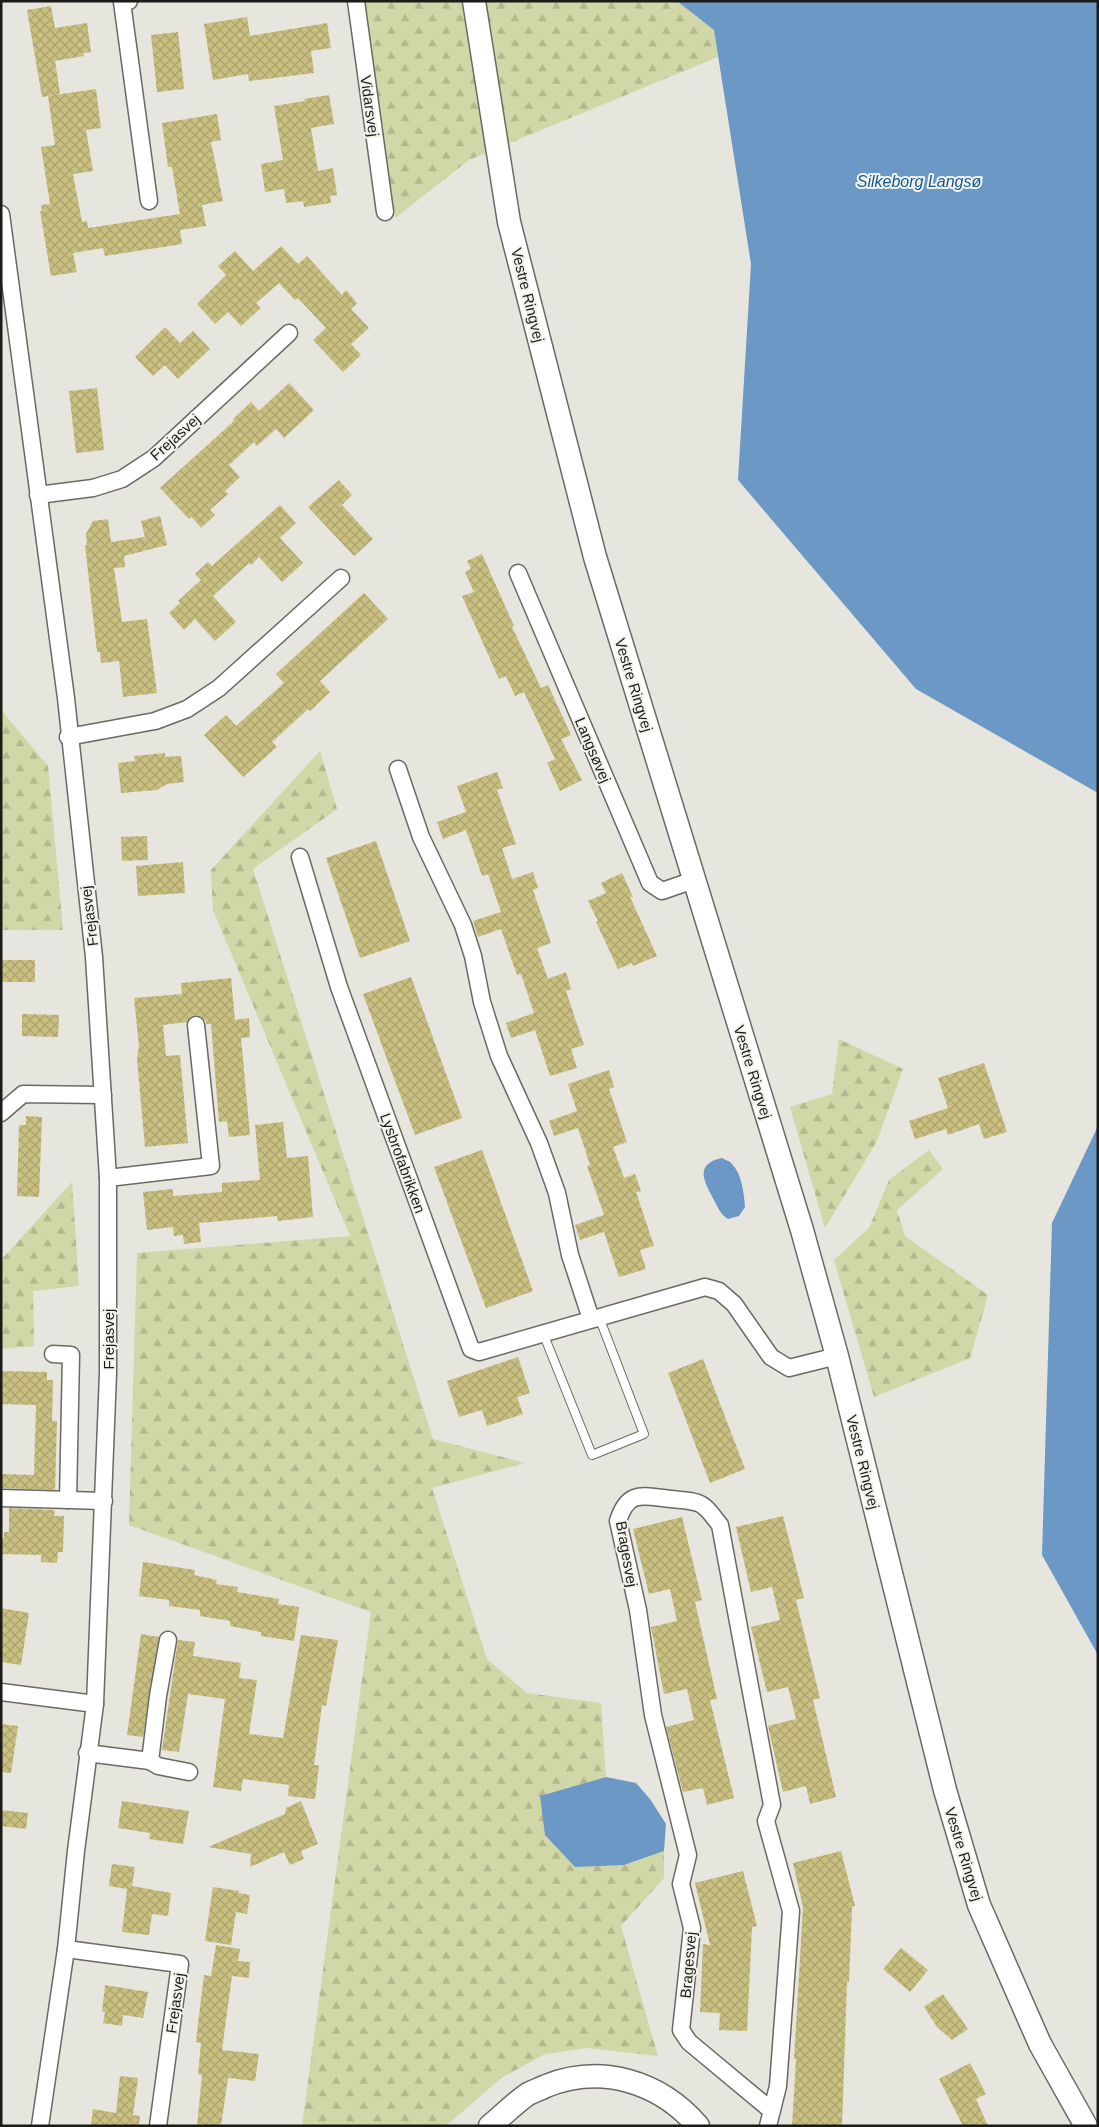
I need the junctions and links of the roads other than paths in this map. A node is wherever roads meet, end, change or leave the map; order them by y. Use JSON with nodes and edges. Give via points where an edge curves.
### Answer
{"nodes":[{"id":1,"x":129,"y":1,"type":"edge"},
{"id":2,"x":356,"y":1,"type":"edge"},
{"id":3,"x":474,"y":1,"type":"edge"},
{"id":4,"x":149,"y":201,"type":"dead end"},
{"id":5,"x":385,"y":212,"type":"dead end"},
{"id":6,"x":1,"y":214,"type":"edge"},
{"id":7,"x":289,"y":333,"type":"dead end"},
{"id":8,"x":38,"y":495,"type":"junction"},
{"id":9,"x":518,"y":573,"type":"dead end"},
{"id":10,"x":341,"y":578,"type":"dead end"},
{"id":11,"x":68,"y":737,"type":"junction"},
{"id":12,"x":398,"y":769,"type":"dead end"},
{"id":13,"x":300,"y":857,"type":"dead end"},
{"id":14,"x":694,"y":880,"type":"junction"},
{"id":15,"x":196,"y":1025,"type":"dead end"},
{"id":16,"x":104,"y":1095,"type":"junction"},
{"id":17,"x":1,"y":1113,"type":"edge"},
{"id":18,"x":108,"y":1178,"type":"junction"},
{"id":19,"x":595,"y":1318,"type":"junction"},
{"id":20,"x":543,"y":1333,"type":"junction"},
{"id":21,"x":53,"y":1354,"type":"dead end"},
{"id":22,"x":837,"y":1356,"type":"junction"},
{"id":23,"x":1,"y":1498,"type":"edge"},
{"id":24,"x":68,"y":1500,"type":"junction"},
{"id":25,"x":104,"y":1501,"type":"junction"},
{"id":26,"x":168,"y":1640,"type":"dead end"},
{"id":27,"x":1,"y":1692,"type":"edge"},
{"id":28,"x":94,"y":1704,"type":"junction"},
{"id":29,"x":87,"y":1753,"type":"junction"},
{"id":30,"x":150,"y":1761,"type":"junction"},
{"id":31,"x":189,"y":1772,"type":"dead end"},
{"id":32,"x":66,"y":1949,"type":"junction"},
{"id":33,"x":770,"y":2119,"type":"edge"},
{"id":34,"x":40,"y":2126,"type":"edge"},
{"id":35,"x":158,"y":2126,"type":"edge"},
{"id":36,"x":490,"y":2126,"type":"edge"},
{"id":37,"x":698,"y":2126,"type":"edge"},
{"id":38,"x":1086,"y":2126,"type":"edge"}],
"edges":[{"from":1,"to":4,"type":"street","via":[[122,2]]},
{"from":2,"to":5,"type":"street","name":"Vidarsvej"},
{"from":3,"to":14,"type":"main road","name":"Vestre Ringvej","via":[[509,222],[595,557]]},
{"from":6,"to":8,"type":"street","name":"Frejasvej"},
{"from":7,"to":8,"type":"street","name":"Frejasvej","via":[[154,458],[122,479],[100,486]]},
{"from":8,"to":11,"type":"street","name":"Frejasvej","via":[[66,698]]},
{"from":9,"to":14,"type":"street","name":"Langsøvej","via":[[650,883],[662,891]]},
{"from":10,"to":11,"type":"street","via":[[219,688],[187,709],[155,721]]},
{"from":11,"to":16,"type":"street","name":"Frejasvej","via":[[94,957]]},
{"from":12,"to":19,"type":"street","via":[[421,837],[463,925],[499,1056],[539,1143],[557,1193],[570,1255]]},
{"from":13,"to":20,"type":"street","name":"Lysbrofabrikken","via":[[339,987],[471,1349],[479,1352]]},
{"from":14,"to":22,"type":"main road","name":"Vestre Ringvej","via":[[802,1230]]},
{"from":15,"to":18,"type":"street","via":[[211,1166]]},
{"from":16,"to":17,"type":"street","via":[[23,1094]]},
{"from":16,"to":18,"type":"street","name":"Frejasvej"},
{"from":18,"to":25,"type":"street","name":"Frejasvej"},
{"from":19,"to":20,"type":"street","name":"Lysbrofabrikken"},
{"from":19,"to":20,"type":"lane","via":[[644,1434],[592,1455]]},
{"from":19,"to":22,"type":"street","name":"Lysbrofabrikken","via":[[705,1287],[719,1291],[734,1304],[771,1357],[789,1368]]},
{"from":21,"to":24,"type":"street","via":[[71,1355]]},
{"from":22,"to":38,"type":"main road","name":"Vestre Ringvej","via":[[945,1790],[979,1905],[1040,2044]]},
{"from":23,"to":24,"type":"street"},
{"from":24,"to":25,"type":"street"},
{"from":25,"to":28,"type":"street","name":"Frejasvej"},
{"from":26,"to":30,"type":"street"},
{"from":27,"to":28,"type":"street"},
{"from":28,"to":29,"type":"street","name":"Frejasvej"},
{"from":29,"to":30,"type":"street"},
{"from":29,"to":32,"type":"street","name":"Frejasvej"},
{"from":30,"to":31,"type":"street","via":[[158,1766]]},
{"from":32,"to":34,"type":"street","name":"Frejasvej"},
{"from":32,"to":35,"type":"street","name":"Frejasvej","via":[[180,1964]]},
{"from":33,"to":33,"type":"street","name":"Bragesvej","via":[[778,2086],[791,1911],[766,1821],[772,1805],[720,1525],[699,1503],[640,1495],[629,1500],[618,1521],[638,1610],[653,1715],[688,1855],[681,1884],[692,1928],[681,2030],[689,2042]]},
{"from":36,"to":37,"type":"main road","via":[[529,2094],[565,2079],[593,2075],[625,2079],[654,2090]]}]}
